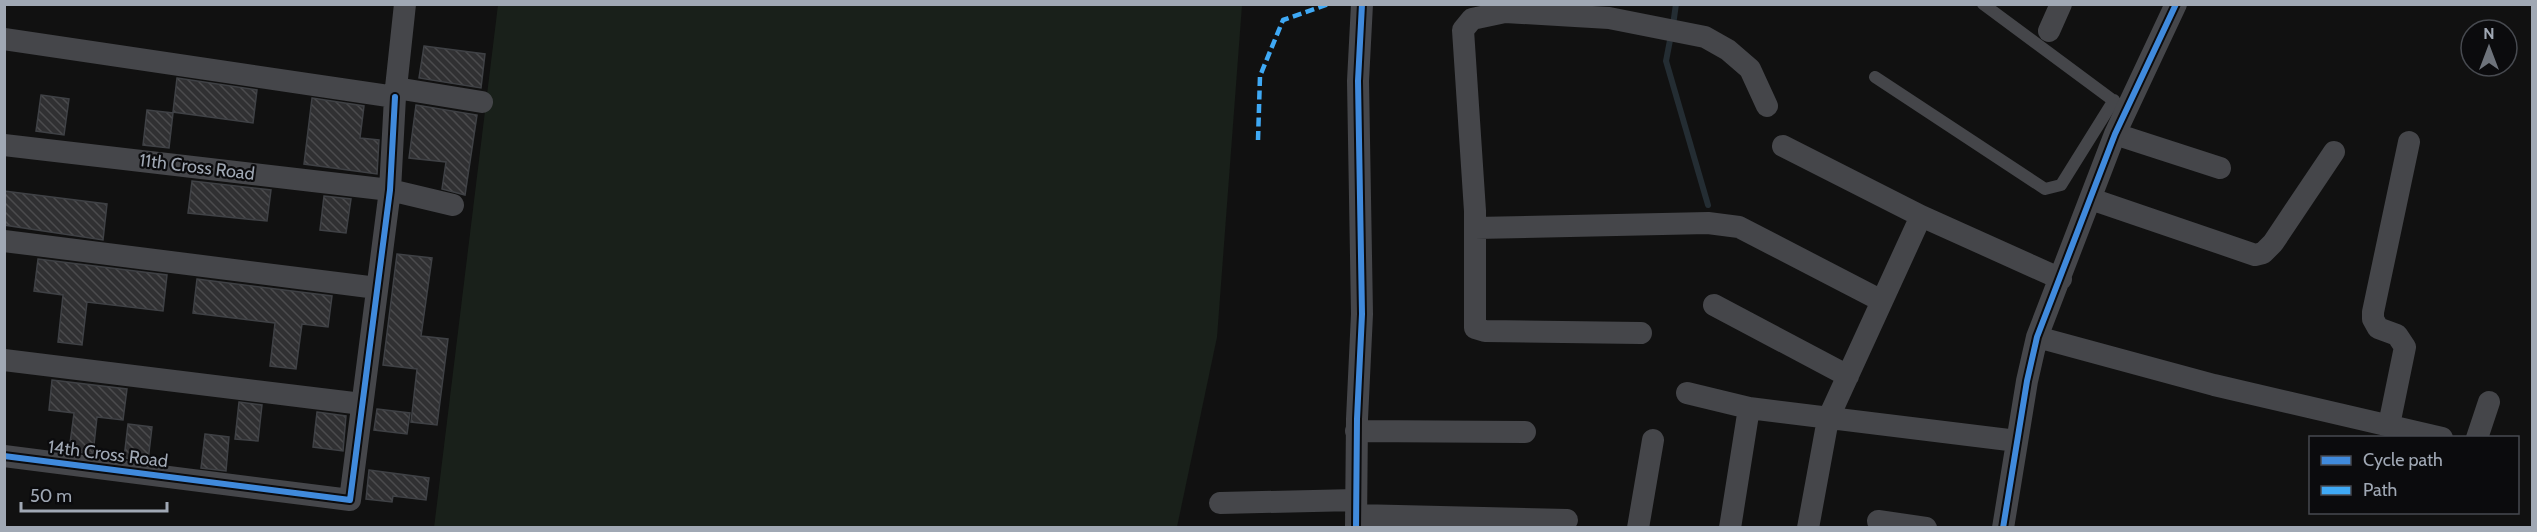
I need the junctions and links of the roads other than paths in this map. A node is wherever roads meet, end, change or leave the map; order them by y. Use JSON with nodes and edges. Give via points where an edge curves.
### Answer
{"nodes":[{"id":1,"x":405,"y":4,"type":"edge"},
{"id":2,"x":1362,"y":4,"type":"edge"},
{"id":3,"x":1983,"y":4,"type":"edge"},
{"id":4,"x":2061,"y":4,"type":"edge"},
{"id":5,"x":2176,"y":4,"type":"edge"},
{"id":6,"x":1505,"y":8,"type":"edge"},
{"id":7,"x":1611,"y":11,"type":"edge"},
{"id":8,"x":2049,"y":31,"type":"dead end"},
{"id":9,"x":4,"y":39,"type":"edge"},
{"id":10,"x":1875,"y":77,"type":"dead end"},
{"id":11,"x":396,"y":92,"type":"junction"},
{"id":12,"x":482,"y":102,"type":"dead end"},
{"id":13,"x":2120,"y":105,"type":"junction"},
{"id":14,"x":1767,"y":106,"type":"dead end"},
{"id":15,"x":2115,"y":134,"type":"junction"},
{"id":16,"x":2409,"y":142,"type":"dead end"},
{"id":17,"x":4,"y":145,"type":"edge"},
{"id":18,"x":1783,"y":146,"type":"dead end"},
{"id":19,"x":2334,"y":152,"type":"dead end"},
{"id":20,"x":2220,"y":168,"type":"dead end"},
{"id":21,"x":390,"y":190,"type":"junction"},
{"id":22,"x":2091,"y":199,"type":"junction"},
{"id":23,"x":453,"y":206,"type":"dead end"},
{"id":24,"x":1921,"y":216,"type":"junction"},
{"id":25,"x":1475,"y":228,"type":"junction"},
{"id":26,"x":4,"y":241,"type":"edge"},
{"id":27,"x":2061,"y":279,"type":"junction"},
{"id":28,"x":377,"y":288,"type":"junction"},
{"id":29,"x":1882,"y":301,"type":"junction"},
{"id":30,"x":1714,"y":305,"type":"dead end"},
{"id":31,"x":1641,"y":333,"type":"dead end"},
{"id":32,"x":2037,"y":338,"type":"junction"},
{"id":33,"x":4,"y":360,"type":"edge"},
{"id":34,"x":1848,"y":376,"type":"junction"},
{"id":35,"x":1687,"y":393,"type":"dead end"},
{"id":36,"x":2489,"y":402,"type":"dead end"},
{"id":37,"x":362,"y":404,"type":"junction"},
{"id":38,"x":1749,"y":408,"type":"junction"},
{"id":39,"x":1828,"y":419,"type":"junction"},
{"id":40,"x":2389,"y":425,"type":"junction"},
{"id":41,"x":1356,"y":431,"type":"junction"},
{"id":42,"x":1525,"y":432,"type":"dead end"},
{"id":43,"x":2434,"y":436,"type":"edge"},
{"id":44,"x":2478,"y":436,"type":"edge"},
{"id":45,"x":1653,"y":440,"type":"dead end"},
{"id":46,"x":2017,"y":441,"type":"junction"},
{"id":47,"x":4,"y":456,"type":"edge"},
{"id":48,"x":1220,"y":503,"type":"dead end"},
{"id":49,"x":1356,"y":514,"type":"edge"},
{"id":50,"x":1568,"y":520,"type":"dead end"},
{"id":51,"x":1878,"y":521,"type":"dead end"},
{"id":52,"x":1638,"y":528,"type":"edge"},
{"id":53,"x":1730,"y":528,"type":"edge"},
{"id":54,"x":1808,"y":528,"type":"edge"},
{"id":55,"x":1926,"y":528,"type":"edge"},
{"id":56,"x":2003,"y":528,"type":"edge"}],
"edges":[{"from":1,"to":11,"type":"street"},
{"from":2,"to":41,"type":"street","via":[[1358,81],[1362,314]]},
{"from":3,"to":13,"type":"lane"},
{"from":4,"to":8,"type":"street"},
{"from":5,"to":13,"type":"street"},
{"from":6,"to":7,"type":"street"},
{"from":6,"to":25,"type":"street","via":[[1472,18],[1463,30]]},
{"from":7,"to":14,"type":"street","via":[[1705,37],[1728,50],[1750,69]]},
{"from":9,"to":11,"type":"street"},
{"from":10,"to":13,"type":"lane","via":[[2045,189],[2061,185]]},
{"from":11,"to":12,"type":"street"},
{"from":11,"to":21,"type":"street"},
{"from":13,"to":15,"type":"street"},
{"from":15,"to":20,"type":"street"},
{"from":15,"to":22,"type":"street"},
{"from":16,"to":40,"type":"street","via":[[2373,312],[2378,328],[2397,335],[2405,347]]},
{"from":17,"to":21,"type":"street","name":"11th Cross Road"},
{"from":18,"to":24,"type":"street"},
{"from":19,"to":22,"type":"street","via":[[2273,243],[2255,255]]},
{"from":21,"to":23,"type":"street","name":"11th Cross Road"},
{"from":21,"to":28,"type":"street"},
{"from":22,"to":27,"type":"street"},
{"from":24,"to":27,"type":"street"},
{"from":24,"to":29,"type":"street"},
{"from":25,"to":29,"type":"street","via":[[1731,225]]},
{"from":25,"to":31,"type":"street","via":[[1475,328]]},
{"from":26,"to":28,"type":"street"},
{"from":27,"to":32,"type":"street"},
{"from":28,"to":37,"type":"street"},
{"from":29,"to":34,"type":"street"},
{"from":30,"to":34,"type":"street"},
{"from":32,"to":40,"type":"street","via":[[2214,385]]},
{"from":32,"to":46,"type":"street"},
{"from":33,"to":37,"type":"street"},
{"from":34,"to":39,"type":"street"},
{"from":35,"to":38,"type":"street"},
{"from":36,"to":44,"type":"street"},
{"from":37,"to":47,"type":"street","name":"14th Cross Road","via":[[350,500]]},
{"from":38,"to":39,"type":"street"},
{"from":38,"to":53,"type":"street"},
{"from":39,"to":46,"type":"street"},
{"from":39,"to":54,"type":"street"},
{"from":40,"to":43,"type":"street"},
{"from":41,"to":42,"type":"street"},
{"from":41,"to":49,"type":"street"},
{"from":45,"to":52,"type":"street"},
{"from":46,"to":56,"type":"street"},
{"from":48,"to":49,"type":"street"},
{"from":49,"to":50,"type":"street"},
{"from":51,"to":55,"type":"street"}]}
